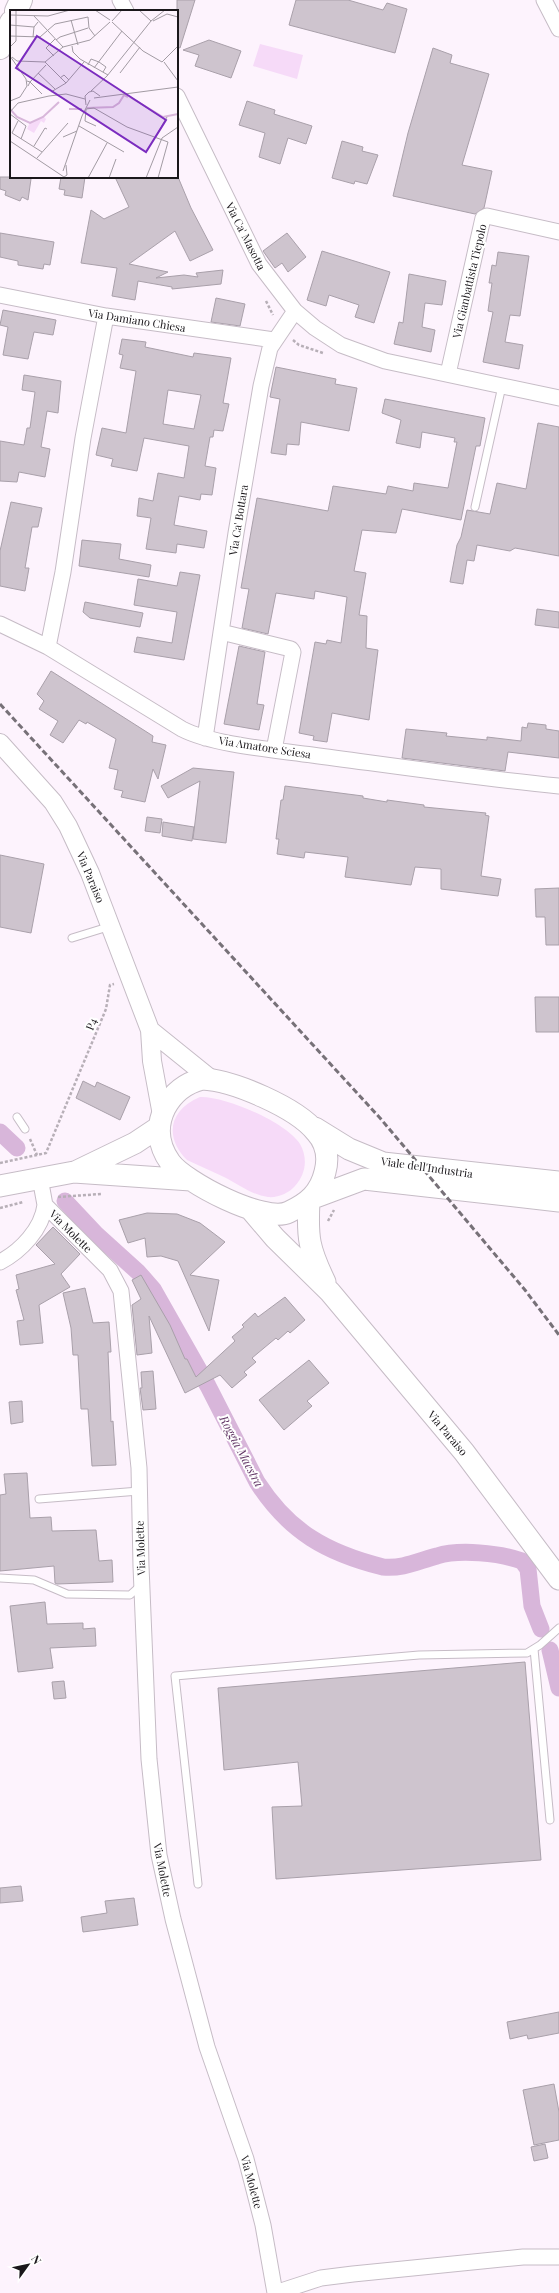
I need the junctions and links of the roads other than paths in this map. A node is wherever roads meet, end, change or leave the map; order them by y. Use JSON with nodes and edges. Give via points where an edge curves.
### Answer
{"nodes":[{"id":1,"x":20,"y":0,"type":"edge"},
{"id":2,"x":120,"y":0,"type":"edge"},
{"id":3,"x":544,"y":0,"type":"edge"},
{"id":4,"x":16,"y":10,"type":"edge"},
{"id":5,"x":125,"y":10,"type":"edge"},
{"id":6,"x":10,"y":24,"type":"edge"},
{"id":7,"x":559,"y":29,"type":"edge"},
{"id":8,"x":0,"y":48,"type":"edge"},
{"id":9,"x":178,"y":98,"type":"edge"},
{"id":10,"x":559,"y":232,"type":"edge"},
{"id":11,"x":0,"y":295,"type":"edge"},
{"id":12,"x":295,"y":311,"type":"junction"},
{"id":13,"x":106,"y":316,"type":"junction"},
{"id":14,"x":277,"y":335,"type":"junction"},
{"id":15,"x":448,"y":374,"type":"junction"},
{"id":16,"x":502,"y":386,"type":"junction"},
{"id":17,"x":559,"y":398,"type":"edge"},
{"id":18,"x":475,"y":507,"type":"dead end"},
{"id":19,"x":0,"y":624,"type":"edge"},
{"id":20,"x":221,"y":632,"type":"junction"},
{"id":21,"x":48,"y":647,"type":"junction"},
{"id":22,"x":205,"y":738,"type":"junction"},
{"id":23,"x":0,"y":743,"type":"edge"},
{"id":24,"x":274,"y":750,"type":"junction"},
{"id":25,"x":559,"y":786,"type":"edge"},
{"id":26,"x":111,"y":926,"type":"junction"},
{"id":27,"x":72,"y":938,"type":"dead end"},
{"id":28,"x":150,"y":1030,"type":"junction"},
{"id":29,"x":212,"y":1080,"type":"junction"},
{"id":30,"x":17,"y":1116,"type":"dead end"},
{"id":31,"x":161,"y":1121,"type":"junction"},
{"id":32,"x":305,"y":1122,"type":"junction"},
{"id":33,"x":25,"y":1129,"type":"road end"},
{"id":34,"x":74,"y":1172,"type":"junction"},
{"id":35,"x":40,"y":1178,"type":"junction"},
{"id":36,"x":191,"y":1180,"type":"junction"},
{"id":37,"x":559,"y":1182,"type":"edge"},
{"id":38,"x":0,"y":1186,"type":"edge"},
{"id":39,"x":311,"y":1200,"type":"junction"},
{"id":40,"x":45,"y":1201,"type":"junction"},
{"id":41,"x":559,"y":1201,"type":"edge"},
{"id":42,"x":252,"y":1211,"type":"junction"},
{"id":43,"x":0,"y":1262,"type":"edge"},
{"id":44,"x":330,"y":1292,"type":"junction"},
{"id":45,"x":139,"y":1491,"type":"junction"},
{"id":46,"x":39,"y":1499,"type":"dead end"},
{"id":47,"x":0,"y":1578,"type":"edge"},
{"id":48,"x":559,"y":1579,"type":"edge"},
{"id":49,"x":142,"y":1585,"type":"junction"},
{"id":50,"x":559,"y":1628,"type":"edge"},
{"id":51,"x":534,"y":1649,"type":"junction"},
{"id":52,"x":550,"y":1820,"type":"dead end"},
{"id":53,"x":198,"y":1884,"type":"dead end"},
{"id":54,"x":559,"y":2257,"type":"edge"},
{"id":55,"x":275,"y":2293,"type":"edge"}],
"edges":[{"from":1,"to":4,"type":"main road"},
{"from":2,"to":5,"type":"street"},
{"from":3,"to":7,"type":"street"},
{"from":6,"to":8,"type":"main road"},
{"from":9,"to":12,"type":"street","name":"Via Ca' Masotta","via":[[258,264]]},
{"from":10,"to":15,"type":"street","name":"Via Gianbattista Tiepolo","via":[[487,216],[483,218]]},
{"from":11,"to":13,"type":"street","name":"Via Damiano Chiesa"},
{"from":12,"to":14,"type":"street","name":"Via Ca' Bottara"},
{"from":12,"to":15,"type":"street","name":"Via Ca' Masotta","via":[[341,345],[385,361]]},
{"from":13,"to":14,"type":"street","name":"Via Damiano Chiesa"},
{"from":13,"to":21,"type":"street"},
{"from":14,"to":20,"type":"street","name":"Via Ca' Bottara","via":[[270,348],[260,394]]},
{"from":15,"to":16,"type":"street","name":"Via Ca' Masotta"},
{"from":16,"to":17,"type":"street","name":"Via Ca' Masotta"},
{"from":16,"to":18,"type":"lane"},
{"from":19,"to":21,"type":"street","name":"Via Amatore Sciesa"},
{"from":20,"to":22,"type":"street","name":"Via Ca' Bottara"},
{"from":20,"to":24,"type":"street","via":[[291,649],[293,652]]},
{"from":21,"to":22,"type":"street","name":"Via Amatore Sciesa","via":[[182,728]]},
{"from":22,"to":24,"type":"street","name":"Via Amatore Sciesa"},
{"from":23,"to":26,"type":"street","name":"Via Paraiso","via":[[53,802],[68,826]]},
{"from":24,"to":25,"type":"street","name":"Via Amatore Sciesa","via":[[495,780]]},
{"from":26,"to":27,"type":"lane"},
{"from":26,"to":28,"type":"street","name":"Via Paraiso"},
{"from":28,"to":29,"type":"street","name":"Via Paraiso"},
{"from":28,"to":31,"type":"street","name":"Via Paraiso"},
{"from":29,"to":31,"type":"main road","via":[[192,1082],[179,1090],[168,1102]]},
{"from":29,"to":32,"type":"main road","via":[[231,1084],[260,1096],[282,1106]]},
{"from":30,"to":33,"type":"lane"},
{"from":31,"to":34,"type":"main road","via":[[135,1143]]},
{"from":31,"to":36,"type":"main road","via":[[162,1149],[170,1163]]},
{"from":32,"to":37,"type":"main road","name":"Viale dell'Industria","via":[[349,1149],[383,1163]]},
{"from":32,"to":39,"type":"main road","via":[[316,1132],[326,1150],[327,1162],[323,1180]]},
{"from":34,"to":35,"type":"main road"},
{"from":34,"to":36,"type":"main road"},
{"from":35,"to":38,"type":"main road"},
{"from":35,"to":40,"type":"street","name":"Via Molette"},
{"from":36,"to":42,"type":"main road"},
{"from":39,"to":41,"type":"main road","name":"Viale dell'Industria","via":[[364,1180]]},
{"from":39,"to":42,"type":"main road","name":"Viale dell'Industria","via":[[286,1213],[268,1215]]},
{"from":39,"to":44,"type":"main road","name":"Via Paraiso","via":[[308,1233],[310,1246]]},
{"from":40,"to":43,"type":"street","via":[[42,1221],[35,1231]]},
{"from":40,"to":45,"type":"street","name":"Via Molette","via":[[110,1270],[121,1291],[139,1468]]},
{"from":42,"to":44,"type":"main road","name":"Via Paraiso","via":[[275,1238]]},
{"from":44,"to":48,"type":"main road","name":"Via Paraiso","via":[[464,1452]]},
{"from":45,"to":46,"type":"lane"},
{"from":45,"to":49,"type":"street","name":"Via Molette"},
{"from":47,"to":49,"type":"lane","via":[[34,1580],[67,1594],[130,1595]]},
{"from":49,"to":55,"type":"street","name":"Via Molette","via":[[149,1759],[159,1855],[207,2047],[246,2159],[263,2224]]},
{"from":50,"to":51,"type":"lane"},
{"from":51,"to":52,"type":"lane"},
{"from":51,"to":53,"type":"lane","via":[[527,1652],[419,1655],[175,1676]]},
{"from":54,"to":55,"type":"street","name":"Via Molette","via":[[523,2257],[321,2278]]}]}
